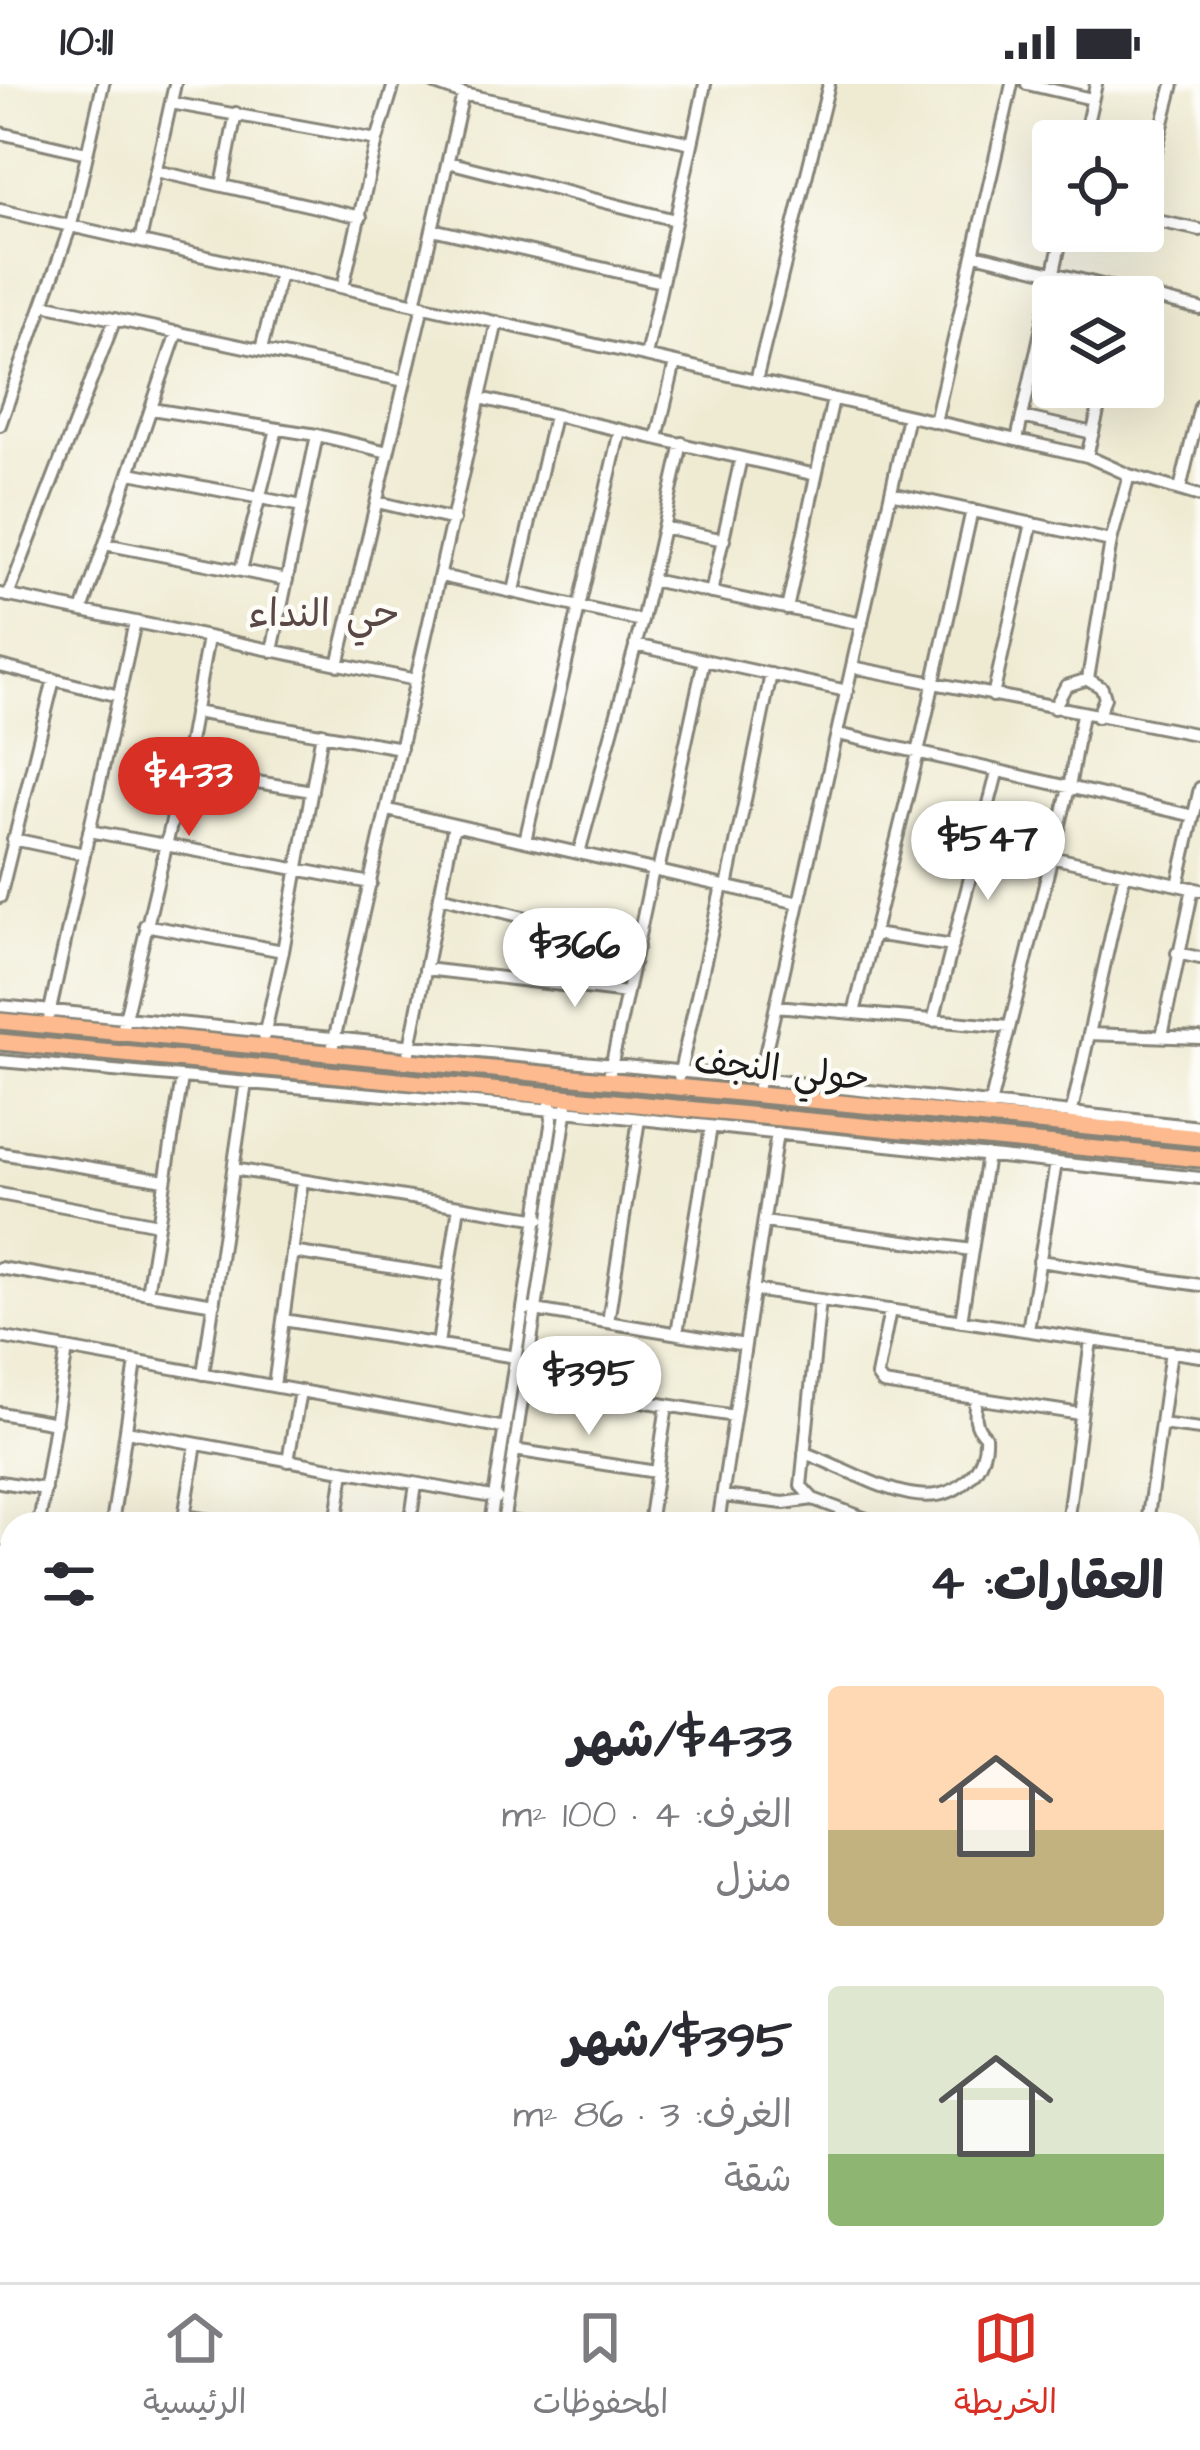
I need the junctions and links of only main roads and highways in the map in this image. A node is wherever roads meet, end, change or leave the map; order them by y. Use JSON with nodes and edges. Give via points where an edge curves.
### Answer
{"nodes":[{"id":1,"x":0,"y":1022,"type":"edge"},
{"id":2,"x":0,"y":1042,"type":"edge"},
{"id":3,"x":818,"y":1102,"type":"junction"},
{"id":4,"x":860,"y":1106,"type":"junction"},
{"id":5,"x":818,"y":1122,"type":"junction"},
{"id":6,"x":855,"y":1126,"type":"junction"},
{"id":7,"x":1200,"y":1138,"type":"edge"},
{"id":8,"x":1200,"y":1160,"type":"edge"}],
"edges":[{"from":1,"to":3,"type":"main road","name":"حولي النجف","via":[[123,1024],[758,1087]]},
{"from":2,"to":5,"type":"main road","name":"حولي النجف","via":[[560,1104]]},
{"from":3,"to":4,"type":"main road","name":"حولي النجف"},
{"from":3,"to":5,"type":"main road"},
{"from":4,"to":6,"type":"main road"},
{"from":4,"to":7,"type":"main road","name":"حولي النجف","via":[[908,1104]]},
{"from":5,"to":6,"type":"main road","name":"حولي النجف"},
{"from":6,"to":8,"type":"main road","name":"حولي النجف"}]}
